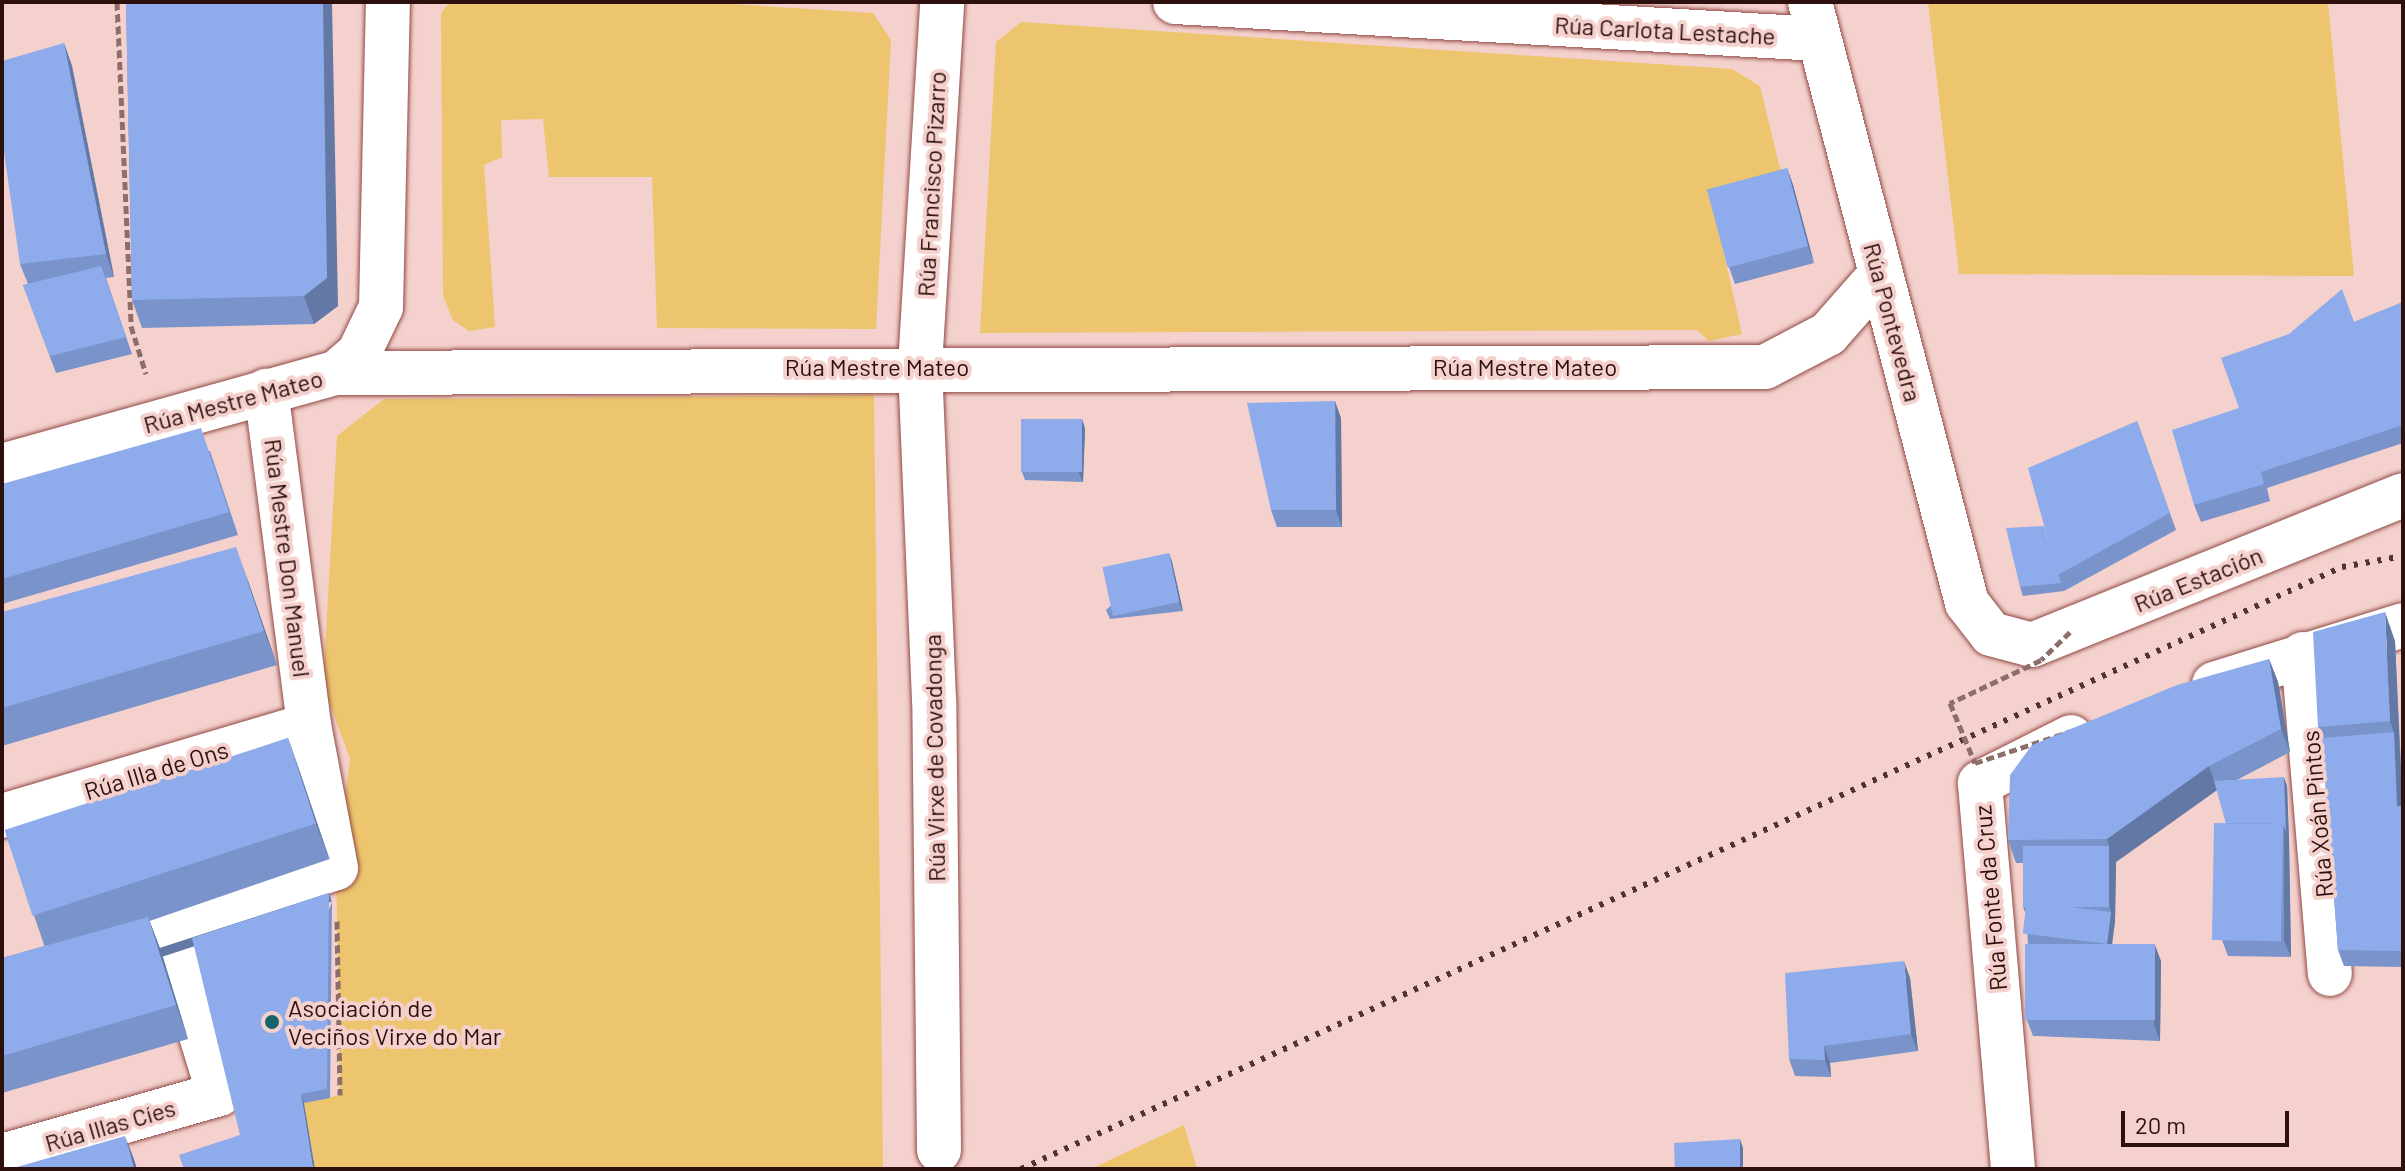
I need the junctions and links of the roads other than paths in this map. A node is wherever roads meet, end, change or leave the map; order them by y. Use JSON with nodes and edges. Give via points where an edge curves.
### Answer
{"nodes":[{"id":1,"x":388,"y":2,"type":"edge"},
{"id":2,"x":942,"y":2,"type":"edge"},
{"id":3,"x":1175,"y":2,"type":"edge"},
{"id":4,"x":1814,"y":20,"type":"edge"},
{"id":5,"x":1880,"y":275,"type":"junction"},
{"id":6,"x":381,"y":307,"type":"junction"},
{"id":7,"x":920,"y":366,"type":"junction"},
{"id":8,"x":426,"y":371,"type":"junction"},
{"id":9,"x":336,"y":373,"type":"junction"},
{"id":10,"x":266,"y":391,"type":"junction"},
{"id":11,"x":2,"y":466,"type":"edge"},
{"id":12,"x":2403,"y":495,"type":"edge"},
{"id":13,"x":2403,"y":625,"type":"edge"},
{"id":14,"x":1991,"y":634,"type":"joint"},
{"id":15,"x":2303,"y":654,"type":"junction"},
{"id":16,"x":2175,"y":698,"type":"edge"},
{"id":17,"x":309,"y":725,"type":"junction"},
{"id":18,"x":2100,"y":725,"type":"edge"},
{"id":19,"x":2,"y":816,"type":"edge"},
{"id":20,"x":2330,"y":974,"type":"dead end"},
{"id":21,"x":219,"y":1094,"type":"joint"},
{"id":22,"x":939,"y":1150,"type":"dead end"},
{"id":23,"x":2,"y":1156,"type":"edge"},
{"id":24,"x":2013,"y":1169,"type":"edge"}],
"edges":[{"from":1,"to":6,"type":"street"},
{"from":2,"to":7,"type":"street","name":"Rúa Francisco Pizarro"},
{"from":3,"to":4,"type":"street","name":"Rúa Carlota Lestache"},
{"from":4,"to":5,"type":"street","name":"Rúa Pontevedra"},
{"from":5,"to":7,"type":"street","name":"Rúa Mestre Mateo","via":[[1828,334],[1765,367]]},
{"from":5,"to":14,"type":"street","name":"Rúa Pontevedra","via":[[1967,603]]},
{"from":6,"to":8,"type":"street"},
{"from":6,"to":9,"type":"street","via":[[359,353]]},
{"from":7,"to":8,"type":"street","name":"Rúa Mestre Mateo"},
{"from":7,"to":22,"type":"street","name":"Rúa Virxe de Covadonga","via":[[934,700]]},
{"from":8,"to":9,"type":"street","name":"Rúa Mestre Mateo"},
{"from":9,"to":10,"type":"street","name":"Rúa Mestre Mateo"},
{"from":10,"to":11,"type":"street","name":"Rúa Mestre Mateo"},
{"from":10,"to":17,"type":"street","name":"Rúa Mestre Don Manuel"},
{"from":12,"to":14,"type":"street","name":"Rúa Estación","via":[[2032,645]]},
{"from":13,"to":15,"type":"street"},
{"from":15,"to":16,"type":"street"},
{"from":15,"to":20,"type":"street","name":"Rúa Xoán Pintos"},
{"from":17,"to":19,"type":"street","name":"Rúa Illa de Ons"},
{"from":17,"to":21,"type":"street","name":"Rúa Mestre Don Manuel","via":[[336,868],[167,925]]},
{"from":18,"to":24,"type":"street","name":"Rúa Fonte da Cruz","via":[[1980,783]]},
{"from":21,"to":23,"type":"street","name":"Rúa Illas Cíes"}]}
